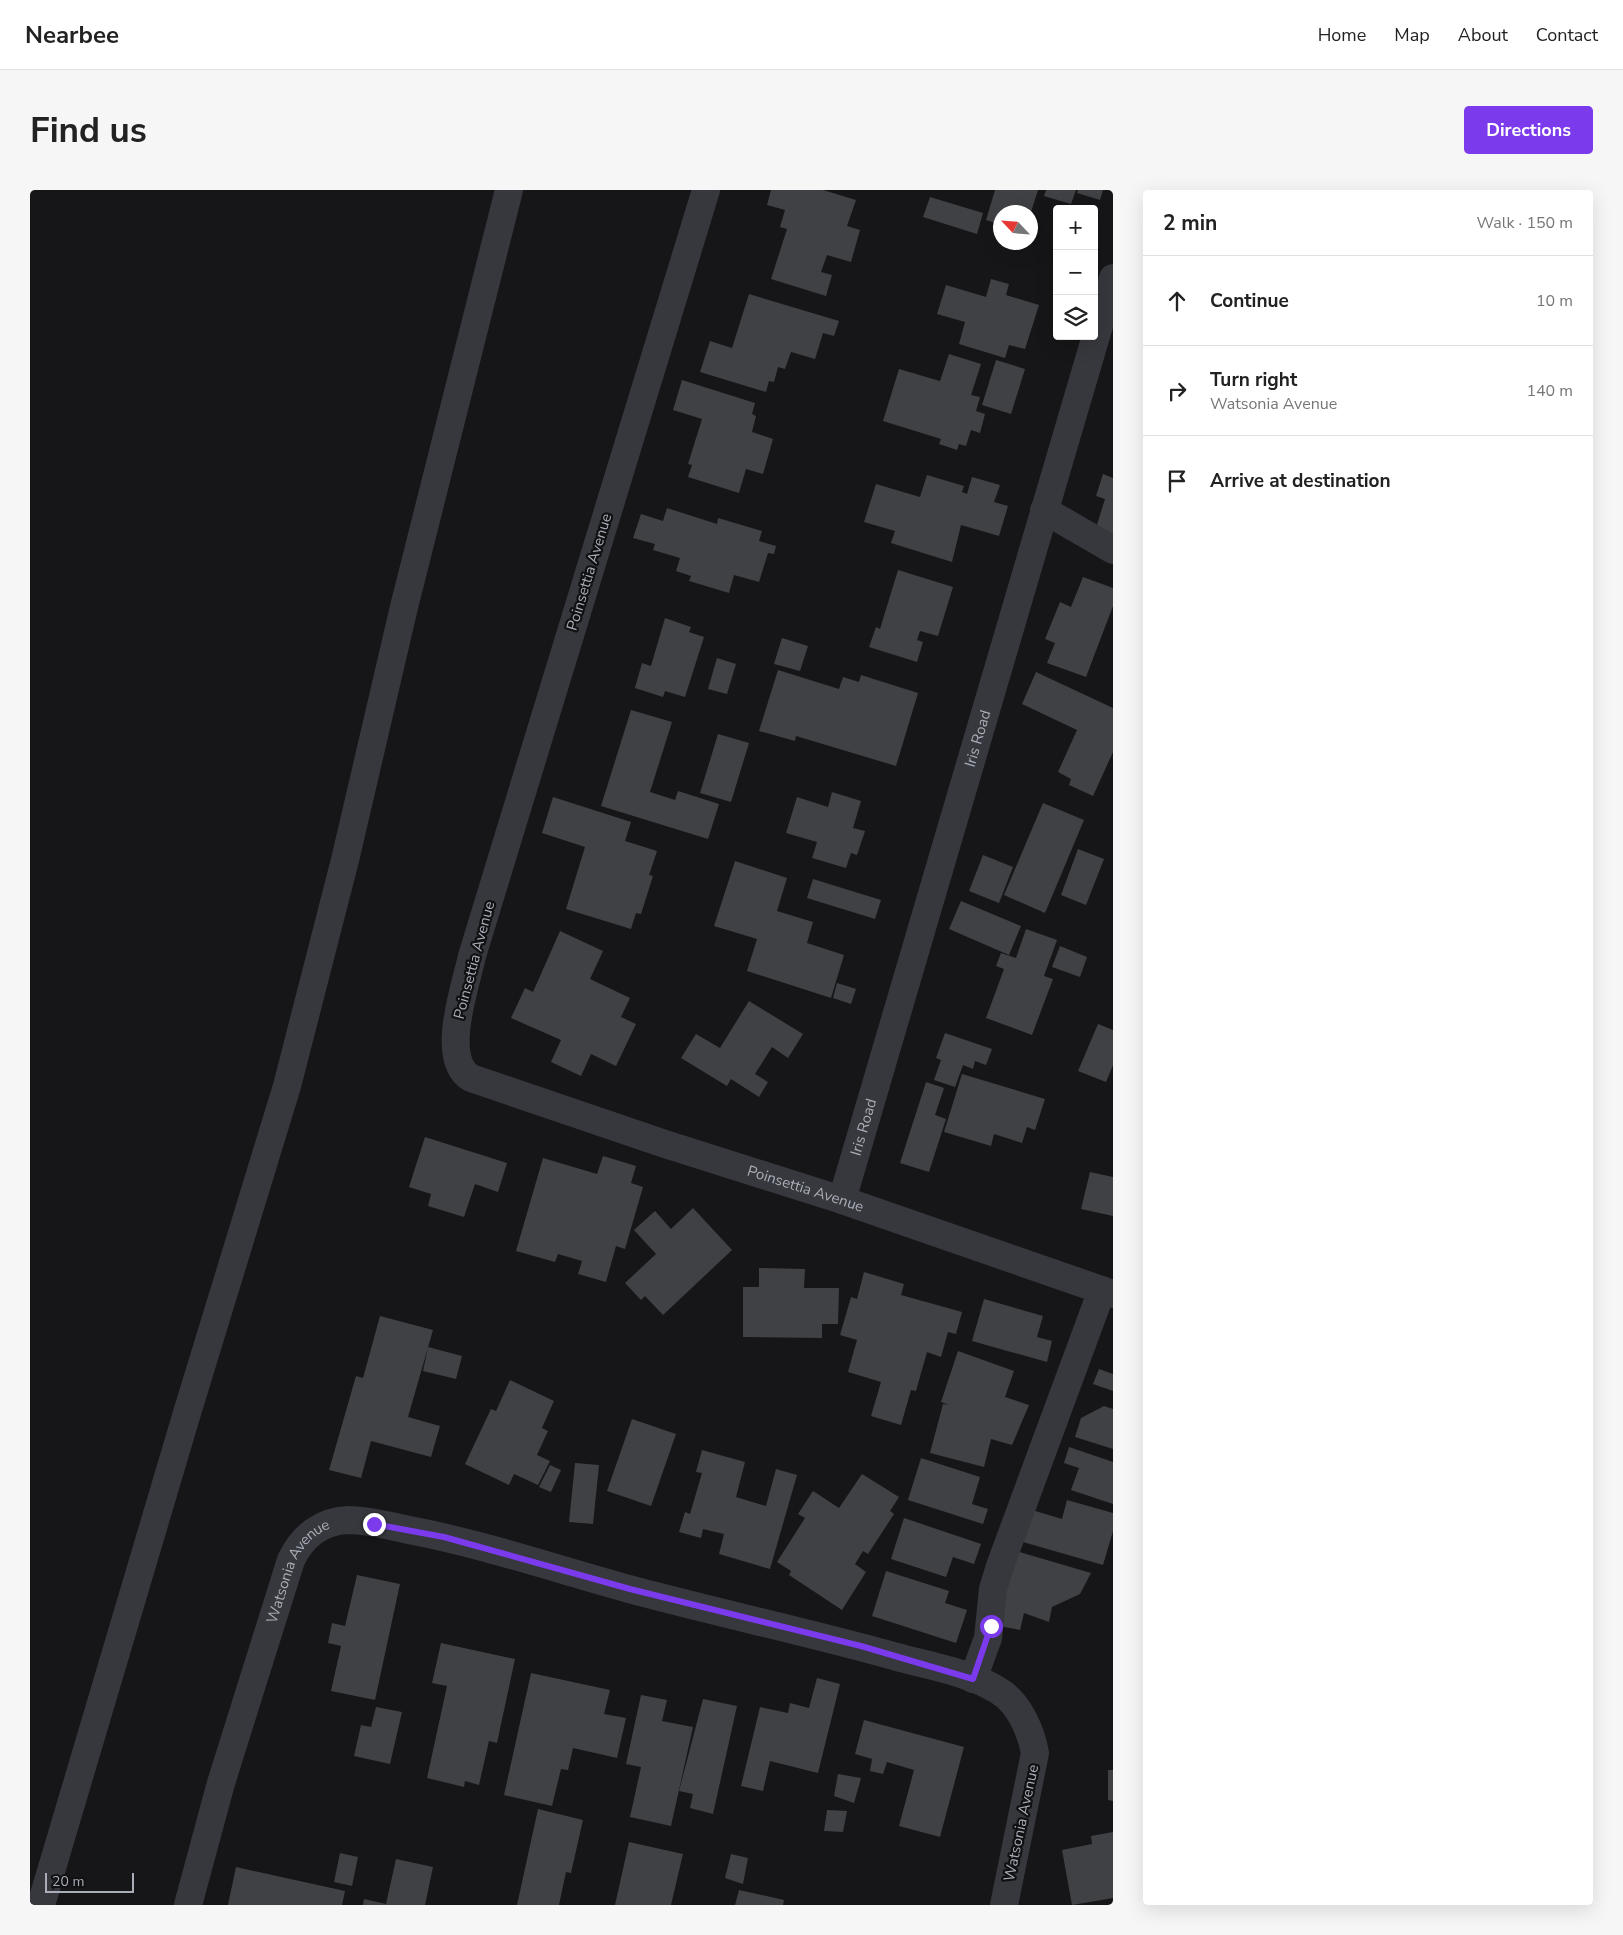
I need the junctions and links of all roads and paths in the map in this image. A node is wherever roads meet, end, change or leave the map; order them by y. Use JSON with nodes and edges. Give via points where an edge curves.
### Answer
{"nodes":[{"id":1,"x":508,"y":190,"type":"edge"},
{"id":2,"x":706,"y":190,"type":"edge"},
{"id":3,"x":1113,"y":278,"type":"edge"},
{"id":4,"x":1044,"y":510,"type":"junction"},
{"id":5,"x":1113,"y":550,"type":"edge"},
{"id":6,"x":842,"y":1200,"type":"junction"},
{"id":7,"x":1107,"y":1292,"type":"edge"},
{"id":8,"x":973,"y":1679,"type":"junction"},
{"id":9,"x":41,"y":1905,"type":"edge"},
{"id":10,"x":188,"y":1905,"type":"edge"},
{"id":11,"x":1004,"y":1905,"type":"edge"}],
"edges":[{"from":1,"to":9,"type":"street","via":[[288,1086]]},
{"from":2,"to":6,"type":"street","name":"Poinsettia Avenue","via":[[472,956],[455,1035],[456,1054],[462,1070],[471,1078]]},
{"from":3,"to":4,"type":"street","name":"Iris Road"},
{"from":4,"to":5,"type":"street"},
{"from":4,"to":6,"type":"street","name":"Iris Road"},
{"from":6,"to":7,"type":"street","name":"Poinsettia Avenue"},
{"from":7,"to":8,"type":"street","via":[[1000,1566],[993,1589],[988,1638]]},
{"from":8,"to":10,"type":"street","name":"Watsonia Avenue","via":[[861,1646],[630,1589],[444,1537],[349,1520],[332,1522],[302,1541],[291,1560],[224,1773]]},
{"from":8,"to":11,"type":"street","name":"Watsonia Avenue","via":[[1000,1691],[1019,1712],[1033,1740],[1035,1753]]}]}
